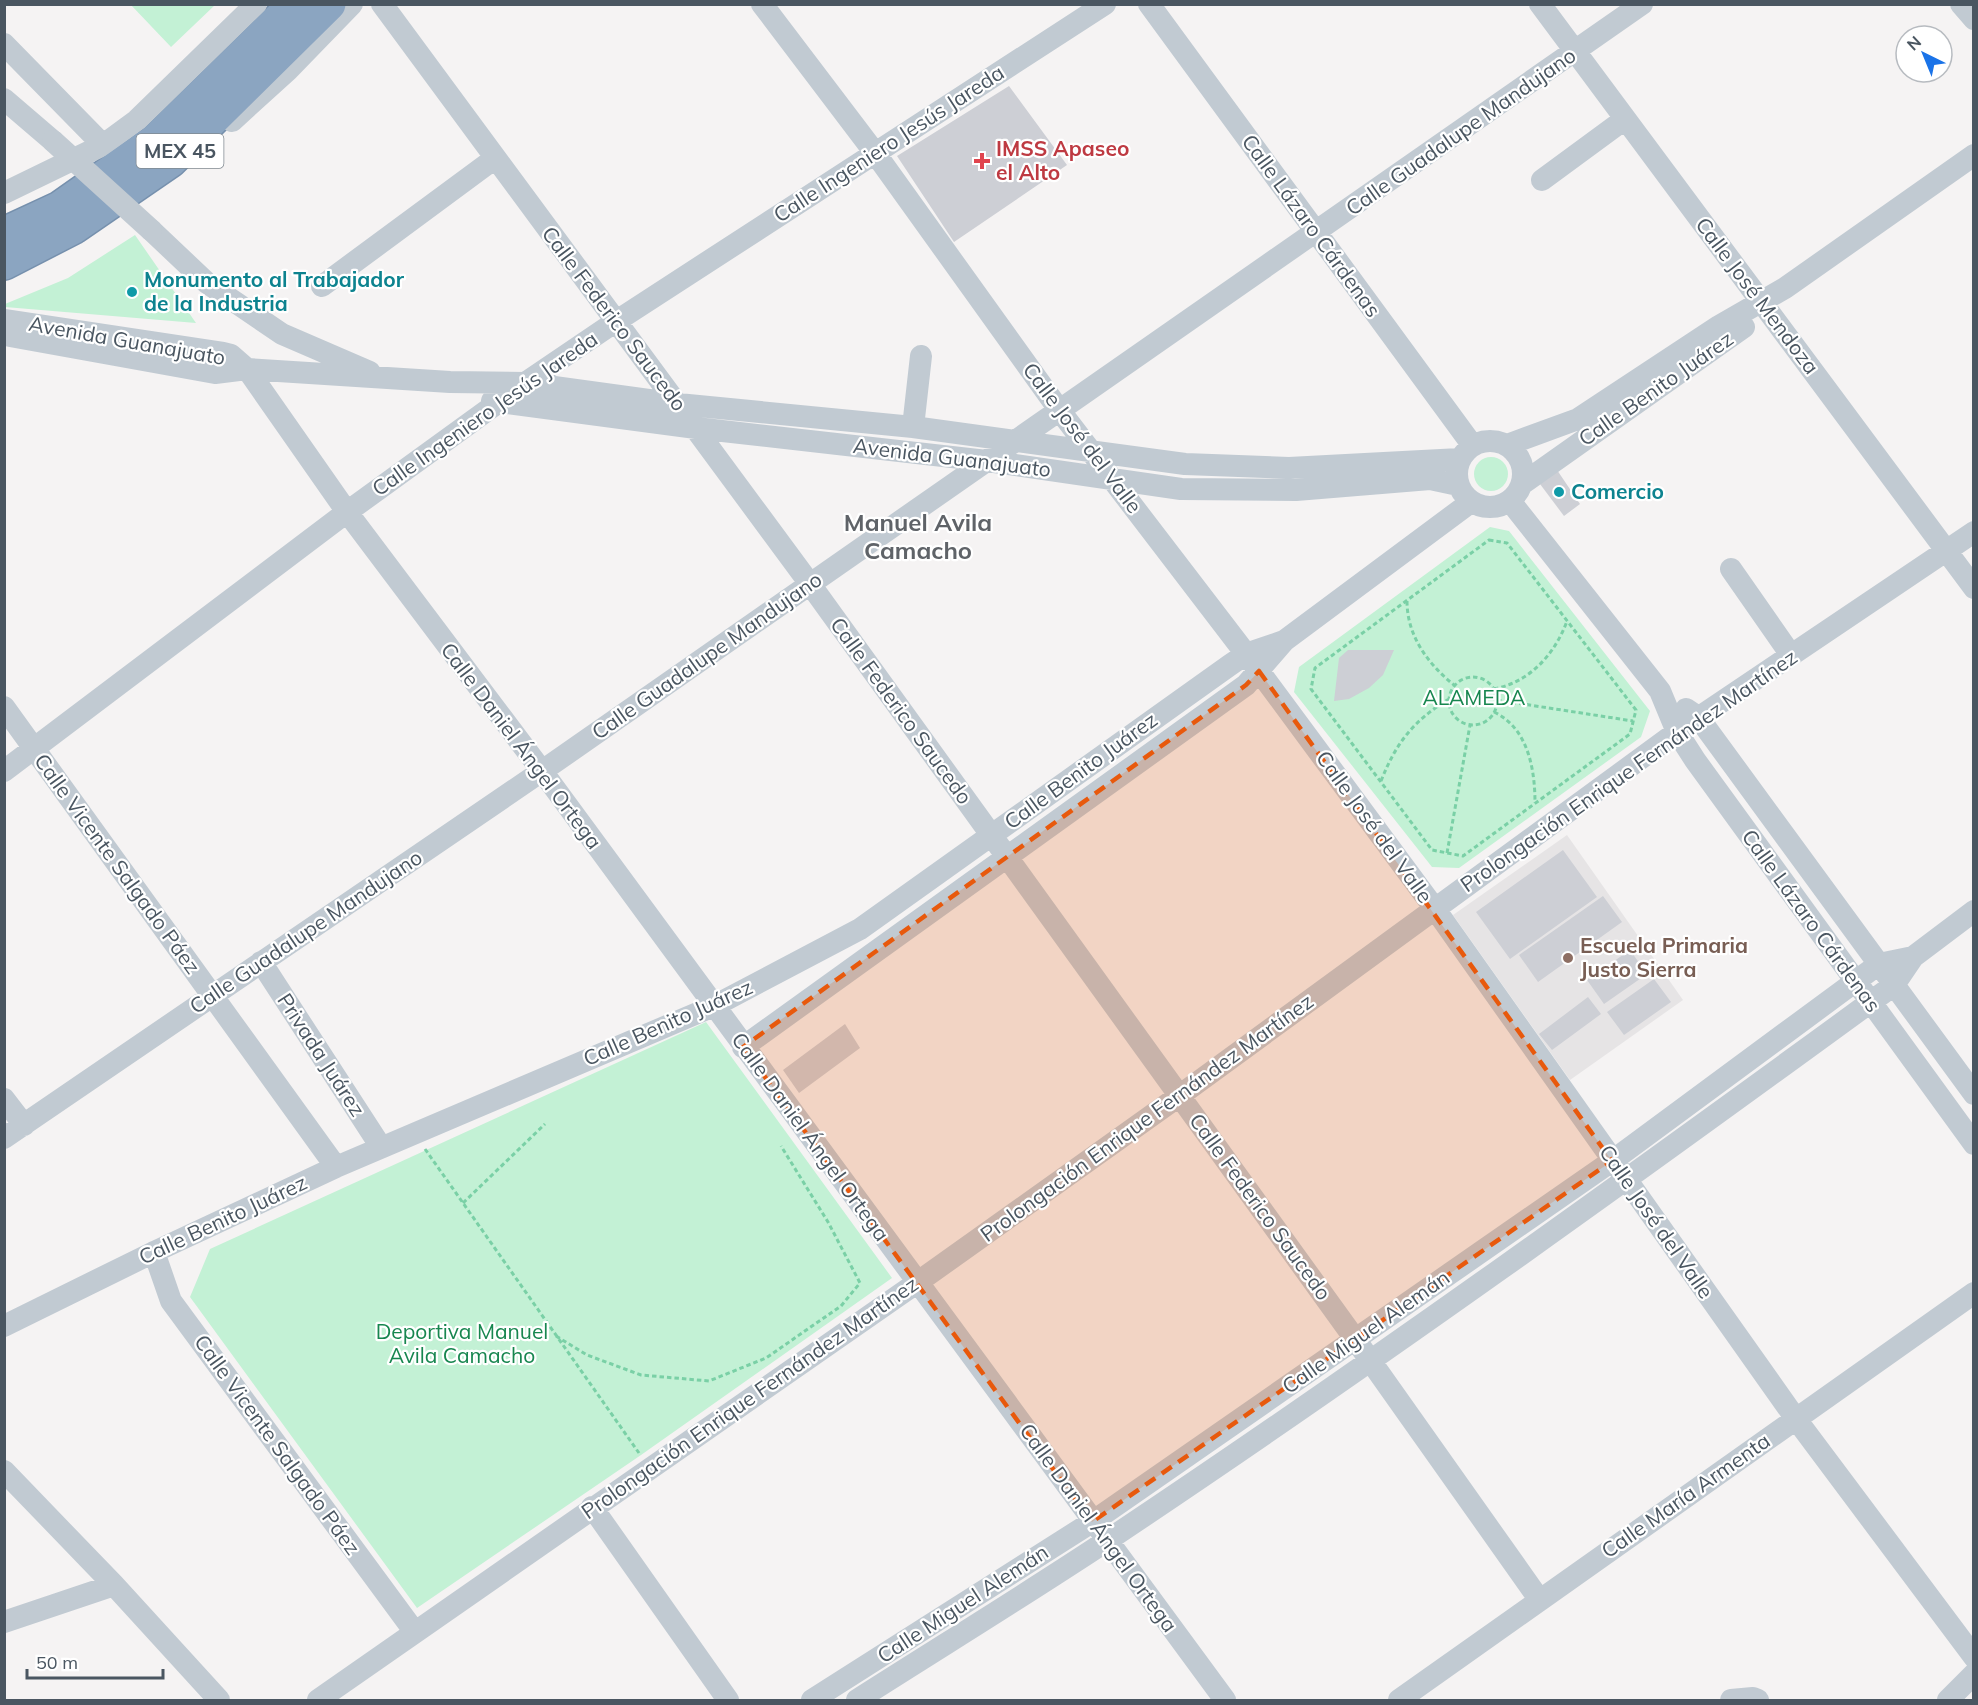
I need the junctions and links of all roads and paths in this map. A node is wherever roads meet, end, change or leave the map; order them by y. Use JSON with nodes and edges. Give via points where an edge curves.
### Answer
{"nodes":[{"id":1,"x":256,"y":4,"type":"edge"},
{"id":2,"x":295,"y":4,"type":"edge"},
{"id":3,"x":329,"y":4,"type":"edge"},
{"id":4,"x":352,"y":4,"type":"edge"},
{"id":5,"x":382,"y":4,"type":"edge"},
{"id":6,"x":762,"y":4,"type":"edge"},
{"id":7,"x":1105,"y":4,"type":"edge"},
{"id":8,"x":1149,"y":4,"type":"edge"},
{"id":9,"x":1540,"y":4,"type":"edge"},
{"id":10,"x":1642,"y":4,"type":"edge"},
{"id":11,"x":1961,"y":4,"type":"edge"},
{"id":12,"x":1974,"y":20,"type":"edge"},
{"id":13,"x":4,"y":44,"type":"edge"},
{"id":14,"x":1576,"y":52,"type":"junction"},
{"id":15,"x":4,"y":99,"type":"edge"},
{"id":16,"x":1625,"y":119,"type":"junction"},
{"id":17,"x":103,"y":145,"type":"junction"},
{"id":18,"x":875,"y":153,"type":"junction"},
{"id":19,"x":1974,"y":155,"type":"edge"},
{"id":20,"x":494,"y":159,"type":"junction"},
{"id":21,"x":35,"y":179,"type":"junction"},
{"id":22,"x":1542,"y":180,"type":"dead end"},
{"id":23,"x":4,"y":186,"type":"edge"},
{"id":24,"x":4,"y":193,"type":"edge"},
{"id":25,"x":1315,"y":233,"type":"junction"},
{"id":26,"x":4,"y":234,"type":"edge"},
{"id":27,"x":4,"y":262,"type":"edge"},
{"id":28,"x":4,"y":276,"type":"edge"},
{"id":29,"x":322,"y":286,"type":"dead end"},
{"id":30,"x":1763,"y":306,"type":"junction"},
{"id":31,"x":4,"y":320,"type":"edge"},
{"id":32,"x":615,"y":322,"type":"junction"},
{"id":33,"x":4,"y":335,"type":"edge"},
{"id":34,"x":921,"y":356,"type":"dead end"},
{"id":35,"x":247,"y":369,"type":"junction"},
{"id":36,"x":379,"y":377,"type":"junction"},
{"id":37,"x":450,"y":382,"type":"junction"},
{"id":38,"x":525,"y":383,"type":"junction"},
{"id":39,"x":498,"y":403,"type":"junction"},
{"id":40,"x":678,"y":404,"type":"junction"},
{"id":41,"x":1060,"y":411,"type":"junction"},
{"id":42,"x":913,"y":427,"type":"junction"},
{"id":43,"x":1584,"y":427,"type":"junction"},
{"id":44,"x":696,"y":428,"type":"junction"},
{"id":45,"x":1016,"y":440,"type":"junction"},
{"id":46,"x":1507,"y":445,"type":"junction"},
{"id":47,"x":1467,"y":452,"type":"junction"},
{"id":48,"x":1094,"y":453,"type":"junction"},
{"id":49,"x":987,"y":461,"type":"junction"},
{"id":50,"x":1114,"y":480,"type":"junction"},
{"id":51,"x":1464,"y":493,"type":"junction"},
{"id":52,"x":1516,"y":493,"type":"junction"},
{"id":53,"x":347,"y":512,"type":"junction"},
{"id":54,"x":1974,"y":532,"type":"edge"},
{"id":55,"x":1947,"y":551,"type":"junction"},
{"id":56,"x":1731,"y":569,"type":"dead end"},
{"id":57,"x":810,"y":584,"type":"junction"},
{"id":58,"x":1974,"y":588,"type":"edge"},
{"id":59,"x":1407,"y":600,"type":"junction"},
{"id":60,"x":1567,"y":621,"type":"junction"},
{"id":61,"x":1791,"y":655,"type":"junction"},
{"id":62,"x":1252,"y":663,"type":"junction"},
{"id":63,"x":1454,"y":685,"type":"junction"},
{"id":64,"x":1494,"y":689,"type":"junction"},
{"id":65,"x":1660,"y":691,"type":"junction"},
{"id":66,"x":1449,"y":699,"type":"junction"},
{"id":67,"x":1497,"y":700,"type":"junction"},
{"id":68,"x":4,"y":707,"type":"edge"},
{"id":69,"x":1494,"y":711,"type":"junction"},
{"id":70,"x":1698,"y":717,"type":"junction"},
{"id":71,"x":1633,"y":721,"type":"junction"},
{"id":72,"x":1470,"y":724,"type":"junction"},
{"id":73,"x":1677,"y":732,"type":"junction"},
{"id":74,"x":35,"y":749,"type":"junction"},
{"id":75,"x":4,"y":771,"type":"edge"},
{"id":76,"x":542,"y":771,"type":"junction"},
{"id":77,"x":1380,"y":782,"type":"junction"},
{"id":78,"x":1535,"y":804,"type":"junction"},
{"id":79,"x":990,"y":836,"type":"junction"},
{"id":80,"x":1447,"y":853,"type":"junction"},
{"id":81,"x":1006,"y":858,"type":"junction"},
{"id":82,"x":1435,"y":909,"type":"junction"},
{"id":83,"x":1974,"y":911,"type":"edge"},
{"id":84,"x":1913,"y":957,"type":"junction"},
{"id":85,"x":261,"y":962,"type":"junction"},
{"id":86,"x":1879,"y":964,"type":"junction"},
{"id":87,"x":1856,"y":982,"type":"junction"},
{"id":88,"x":1894,"y":985,"type":"junction"},
{"id":89,"x":212,"y":996,"type":"junction"},
{"id":90,"x":1870,"y":1003,"type":"junction"},
{"id":91,"x":714,"y":1006,"type":"junction"},
{"id":92,"x":743,"y":1047,"type":"junction"},
{"id":93,"x":1974,"y":1094,"type":"edge"},
{"id":94,"x":1179,"y":1096,"type":"junction"},
{"id":95,"x":4,"y":1099,"type":"edge"},
{"id":96,"x":545,"y":1124,"type":"dead end"},
{"id":97,"x":24,"y":1125,"type":"junction"},
{"id":98,"x":414,"y":1132,"type":"junction"},
{"id":99,"x":4,"y":1138,"type":"edge"},
{"id":100,"x":1974,"y":1144,"type":"edge"},
{"id":101,"x":781,"y":1146,"type":"dead end"},
{"id":102,"x":381,"y":1147,"type":"junction"},
{"id":103,"x":1612,"y":1161,"type":"junction"},
{"id":104,"x":336,"y":1167,"type":"junction"},
{"id":105,"x":1626,"y":1180,"type":"junction"},
{"id":106,"x":463,"y":1203,"type":"junction"},
{"id":107,"x":154,"y":1252,"type":"junction"},
{"id":108,"x":918,"y":1282,"type":"junction"},
{"id":109,"x":1974,"y":1293,"type":"edge"},
{"id":110,"x":4,"y":1326,"type":"edge"},
{"id":111,"x":556,"y":1336,"type":"junction"},
{"id":112,"x":1355,"y":1339,"type":"junction"},
{"id":113,"x":1370,"y":1361,"type":"junction"},
{"id":114,"x":1796,"y":1419,"type":"junction"},
{"id":115,"x":649,"y":1468,"type":"junction"},
{"id":116,"x":4,"y":1471,"type":"edge"},
{"id":117,"x":592,"y":1507,"type":"junction"},
{"id":118,"x":1092,"y":1522,"type":"junction"},
{"id":119,"x":1106,"y":1541,"type":"junction"},
{"id":120,"x":114,"y":1585,"type":"junction"},
{"id":121,"x":1539,"y":1599,"type":"junction"},
{"id":122,"x":4,"y":1622,"type":"edge"},
{"id":123,"x":414,"y":1631,"type":"junction"},
{"id":124,"x":1974,"y":1657,"type":"edge"},
{"id":125,"x":1974,"y":1674,"type":"edge"},
{"id":126,"x":219,"y":1701,"type":"edge"},
{"id":127,"x":318,"y":1701,"type":"edge"},
{"id":128,"x":728,"y":1701,"type":"edge"},
{"id":129,"x":812,"y":1701,"type":"edge"},
{"id":130,"x":857,"y":1701,"type":"edge"},
{"id":131,"x":1225,"y":1701,"type":"edge"},
{"id":132,"x":1399,"y":1701,"type":"edge"},
{"id":133,"x":1948,"y":1701,"type":"edge"}],
"edges":[{"from":1,"to":17,"type":"street","via":[[137,120]]},
{"from":2,"to":26,"type":"highway","number":"MEX 45","via":[[155,141],[60,208]]},
{"from":3,"to":27,"type":"highway","number":"MEX 45","via":[[170,161],[74,227]]},
{"from":4,"to":28,"type":"street","via":[[288,70],[177,172],[106,224]]},
{"from":5,"to":20,"type":"street","name":"Calle Federico Saucedo"},
{"from":6,"to":18,"type":"street","name":"Calle José del Valle"},
{"from":7,"to":18,"type":"street","name":"Calle Ingeniero Jesús Jareda"},
{"from":8,"to":25,"type":"street","name":"Calle Lázaro Cárdenas"},
{"from":9,"to":14,"type":"street","name":"Calle José Mendoza"},
{"from":10,"to":14,"type":"street","name":"Calle Guadalupe Mandujano"},
{"from":11,"to":12,"type":"street"},
{"from":13,"to":17,"type":"street"},
{"from":14,"to":16,"type":"street","name":"Calle José Mendoza"},
{"from":14,"to":25,"type":"street","name":"Calle Guadalupe Mandujano"},
{"from":15,"to":36,"type":"street","bridge":true,"via":[[207,283],[282,334]]},
{"from":16,"to":22,"type":"street"},
{"from":16,"to":30,"type":"street","name":"Calle José Mendoza"},
{"from":17,"to":21,"type":"street"},
{"from":18,"to":32,"type":"street","name":"Calle Ingeniero Jesús Jareda"},
{"from":18,"to":41,"type":"street","name":"Calle José del Valle"},
{"from":19,"to":30,"type":"street","name":"Calle Benito Juárez"},
{"from":20,"to":29,"type":"street"},
{"from":20,"to":32,"type":"street","name":"Calle Federico Saucedo"},
{"from":21,"to":23,"type":"street"},
{"from":21,"to":24,"type":"street"},
{"from":25,"to":41,"type":"street","name":"Calle Guadalupe Mandujano"},
{"from":25,"to":47,"type":"street","name":"Calle Lázaro Cárdenas"},
{"from":30,"to":43,"type":"street","name":"Calle Benito Juárez"},
{"from":30,"to":55,"type":"street","name":"Calle José Mendoza"},
{"from":31,"to":35,"type":"street","name":"Avenida Guanajuato","via":[[223,353]]},
{"from":32,"to":38,"type":"street","name":"Calle Ingeniero Jesús Jareda"},
{"from":32,"to":40,"type":"street","name":"Calle Federico Saucedo"},
{"from":33,"to":35,"type":"street","name":"Avenida Guanajuato","via":[[215,373]]},
{"from":34,"to":42,"type":"street"},
{"from":35,"to":36,"type":"street","name":"Avenida Guanajuato"},
{"from":35,"to":53,"type":"street","name":"Calle Daniel Ángel Ortega"},
{"from":36,"to":37,"type":"street","name":"Avenida Guanajuato"},
{"from":37,"to":38,"type":"street","name":"Avenida Guanajuato"},
{"from":37,"to":39,"type":"street","name":"Avenida Guanajuato"},
{"from":38,"to":39,"type":"street","name":"Calle Ingeniero Jesús Jareda"},
{"from":38,"to":40,"type":"street","name":"Avenida Guanajuato"},
{"from":39,"to":44,"type":"street","name":"Avenida Guanajuato"},
{"from":39,"to":53,"type":"street","name":"Calle Ingeniero Jesús Jareda"},
{"from":40,"to":42,"type":"street","name":"Avenida Guanajuato"},
{"from":40,"to":44,"type":"street","name":"Calle Federico Saucedo"},
{"from":41,"to":45,"type":"street","name":"Calle Guadalupe Mandujano"},
{"from":41,"to":48,"type":"street","name":"Calle José del Valle"},
{"from":42,"to":45,"type":"street","name":"Avenida Guanajuato"},
{"from":43,"to":46,"type":"street","name":"Calle Benito Juárez"},
{"from":43,"to":52,"type":"street","name":"Calle Benito Juárez"},
{"from":44,"to":49,"type":"street","name":"Avenida Guanajuato"},
{"from":44,"to":57,"type":"street","name":"Calle Federico Saucedo"},
{"from":45,"to":48,"type":"street","name":"Avenida Guanajuato"},
{"from":45,"to":49,"type":"street","name":"Calle Guadalupe Mandujano"},
{"from":46,"to":47,"type":"street","via":[[1484,441]]},
{"from":46,"to":52,"type":"street","via":[[1521,462],[1524,473]]},
{"from":47,"to":48,"type":"street","name":"Avenida Guanajuato","via":[[1289,468],[1185,464]]},
{"from":47,"to":51,"type":"street","via":[[1457,471]]},
{"from":48,"to":50,"type":"street","name":"Calle José del Valle"},
{"from":49,"to":50,"type":"street","name":"Avenida Guanajuato"},
{"from":49,"to":57,"type":"street","name":"Calle Guadalupe Mandujano"},
{"from":50,"to":51,"type":"street","name":"Avenida Guanajuato","via":[[1181,489],[1296,490],[1430,479]]},
{"from":50,"to":62,"type":"street","name":"Calle José del Valle"},
{"from":51,"to":52,"type":"street","via":[[1491,508]]},
{"from":51,"to":62,"type":"street","name":"Calle Benito Juárez"},
{"from":52,"to":65,"type":"street","name":"Calle Lázaro Cárdenas"},
{"from":53,"to":74,"type":"street","name":"Calle Ingeniero Jesús Jareda"},
{"from":53,"to":76,"type":"street","name":"Calle Daniel Ángel Ortega"},
{"from":54,"to":55,"type":"street","name":"Prolongación Enrique Fernández Martínez"},
{"from":55,"to":58,"type":"street","name":"Calle José Mendoza"},
{"from":55,"to":61,"type":"street","name":"Prolongación Enrique Fernández Martínez"},
{"from":56,"to":61,"type":"street"},
{"from":57,"to":76,"type":"street","name":"Calle Guadalupe Mandujano"},
{"from":57,"to":79,"type":"street","name":"Calle Federico Saucedo"},
{"from":59,"to":60,"type":"path","via":[[1489,540],[1507,543]]},
{"from":59,"to":63,"type":"path","via":[[1410,626],[1417,642]]},
{"from":59,"to":77,"type":"path","via":[[1315,668],[1311,690]]},
{"from":60,"to":64,"type":"path","via":[[1561,639],[1545,659],[1524,678]]},
{"from":60,"to":71,"type":"path","via":[[1636,710]]},
{"from":61,"to":70,"type":"street","name":"Prolongación Enrique Fernández Martínez"},
{"from":62,"to":79,"type":"street","name":"Calle Benito Juárez"},
{"from":62,"to":81,"type":"street","name":"Calle Benito Juárez","via":[[1246,685]]},
{"from":62,"to":82,"type":"street","name":"Calle José del Valle"},
{"from":63,"to":64,"type":"path","via":[[1475,677]]},
{"from":63,"to":66,"type":"path"},
{"from":64,"to":67,"type":"path"},
{"from":65,"to":70,"type":"street","name":"Calle Lázaro Cárdenas"},
{"from":65,"to":73,"type":"street","name":"Calle Lázaro Cárdenas"},
{"from":66,"to":72,"type":"path","via":[[1453,715]]},
{"from":66,"to":77,"type":"path","via":[[1408,731],[1396,746]]},
{"from":67,"to":69,"type":"path"},
{"from":67,"to":71,"type":"path"},
{"from":68,"to":74,"type":"street","name":"Calle Vicente Salgado Páez"},
{"from":69,"to":72,"type":"path","via":[[1483,723]]},
{"from":69,"to":78,"type":"path","via":[[1511,723],[1525,745],[1533,768]]},
{"from":70,"to":73,"type":"street","name":"Prolongación Enrique Fernández Martínez"},
{"from":70,"to":86,"type":"street","name":"Calle Lázaro Cárdenas"},
{"from":71,"to":78,"type":"path","via":[[1630,734]]},
{"from":72,"to":80,"type":"path"},
{"from":73,"to":82,"type":"street","name":"Prolongación Enrique Fernández Martínez"},
{"from":73,"to":87,"type":"street","name":"Calle Lázaro Cárdenas"},
{"from":74,"to":75,"type":"street","name":"Calle Ingeniero Jesús Jareda"},
{"from":74,"to":89,"type":"street","name":"Calle Vicente Salgado Páez"},
{"from":76,"to":85,"type":"street","name":"Calle Guadalupe Mandujano"},
{"from":76,"to":91,"type":"street","name":"Calle Daniel Ángel Ortega"},
{"from":77,"to":80,"type":"path","via":[[1432,850]]},
{"from":78,"to":80,"type":"path","via":[[1463,856]]},
{"from":79,"to":81,"type":"street","name":"Calle Federico Saucedo"},
{"from":79,"to":91,"type":"street","name":"Calle Benito Juárez","via":[[860,929]]},
{"from":81,"to":92,"type":"street","name":"Calle Benito Juárez"},
{"from":81,"to":94,"type":"street","name":"Calle Federico Saucedo"},
{"from":82,"to":94,"type":"street","name":"Prolongación Enrique Fernández Martínez"},
{"from":82,"to":103,"type":"street","name":"Calle José del Valle"},
{"from":83,"to":84,"type":"street","name":"Calle Miguel Alemán"},
{"from":84,"to":86,"type":"street","name":"Calle Miguel Alemán"},
{"from":84,"to":88,"type":"street","name":"Calle Miguel Alemán"},
{"from":85,"to":89,"type":"street","name":"Calle Guadalupe Mandujano"},
{"from":85,"to":102,"type":"street","name":"Privada Juárez"},
{"from":86,"to":87,"type":"street","name":"Calle Miguel Alemán"},
{"from":86,"to":88,"type":"street","name":"Calle Lázaro Cárdenas"},
{"from":87,"to":90,"type":"street","name":"Calle Lázaro Cárdenas"},
{"from":87,"to":103,"type":"street","name":"Calle Miguel Alemán"},
{"from":88,"to":90,"type":"street","name":"Calle Miguel Alemán"},
{"from":88,"to":93,"type":"street","name":"Calle Lázaro Cárdenas"},
{"from":89,"to":97,"type":"street","name":"Calle Guadalupe Mandujano"},
{"from":89,"to":104,"type":"street","name":"Calle Vicente Salgado Páez"},
{"from":90,"to":100,"type":"street","name":"Calle Lázaro Cárdenas"},
{"from":90,"to":105,"type":"street","name":"Calle Miguel Alemán"},
{"from":91,"to":92,"type":"street","name":"Calle Daniel Ángel Ortega"},
{"from":91,"to":98,"type":"street","name":"Calle Benito Juárez"},
{"from":92,"to":108,"type":"street","name":"Calle Daniel Ángel Ortega"},
{"from":94,"to":108,"type":"street","name":"Prolongación Enrique Fernández Martínez"},
{"from":94,"to":112,"type":"street","name":"Calle Federico Saucedo"},
{"from":95,"to":97,"type":"street"},
{"from":96,"to":106,"type":"path"},
{"from":97,"to":99,"type":"street","name":"Calle Guadalupe Mandujano"},
{"from":98,"to":102,"type":"street","name":"Calle Benito Juárez"},
{"from":98,"to":106,"type":"path"},
{"from":101,"to":111,"type":"path","via":[[860,1283],[841,1306],[766,1358],[709,1381],[641,1375],[587,1356]]},
{"from":102,"to":104,"type":"street","name":"Calle Benito Juárez"},
{"from":103,"to":105,"type":"street","name":"Calle José del Valle"},
{"from":103,"to":112,"type":"street","name":"Calle Miguel Alemán"},
{"from":104,"to":107,"type":"street","name":"Calle Benito Juárez"},
{"from":105,"to":113,"type":"street","name":"Calle Miguel Alemán"},
{"from":105,"to":114,"type":"street","name":"Calle José del Valle"},
{"from":106,"to":111,"type":"path"},
{"from":107,"to":110,"type":"street","name":"Calle Benito Juárez"},
{"from":107,"to":123,"type":"street","name":"Calle Vicente Salgado Páez","via":[[171,1300]]},
{"from":108,"to":115,"type":"street","name":"Prolongación Enrique Fernández Martínez"},
{"from":108,"to":118,"type":"street","name":"Calle Daniel Ángel Ortega"},
{"from":109,"to":114,"type":"street","name":"Calle María Armenta"},
{"from":111,"to":115,"type":"path"},
{"from":112,"to":113,"type":"street","name":"Calle Federico Saucedo"},
{"from":112,"to":118,"type":"street","name":"Calle Miguel Alemán"},
{"from":113,"to":119,"type":"street","name":"Calle Miguel Alemán"},
{"from":113,"to":121,"type":"street","name":"Calle Federico Saucedo"},
{"from":114,"to":121,"type":"street","name":"Calle María Armenta"},
{"from":114,"to":124,"type":"street","name":"Calle José del Valle"},
{"from":115,"to":117,"type":"street","name":"Prolongación Enrique Fernández Martínez"},
{"from":116,"to":120,"type":"street"},
{"from":117,"to":123,"type":"street","name":"Prolongación Enrique Fernández Martínez"},
{"from":117,"to":128,"type":"street"},
{"from":118,"to":119,"type":"street","name":"Calle Daniel Ángel Ortega"},
{"from":118,"to":129,"type":"street","name":"Calle Miguel Alemán"},
{"from":119,"to":130,"type":"street","name":"Calle Miguel Alemán"},
{"from":119,"to":131,"type":"street","name":"Calle Daniel Ángel Ortega"},
{"from":120,"to":122,"type":"street"},
{"from":120,"to":126,"type":"street"},
{"from":121,"to":132,"type":"street","name":"Calle María Armenta"},
{"from":123,"to":127,"type":"street","name":"Prolongación Enrique Fernández Martínez"},
{"from":125,"to":133,"type":"street"}]}
